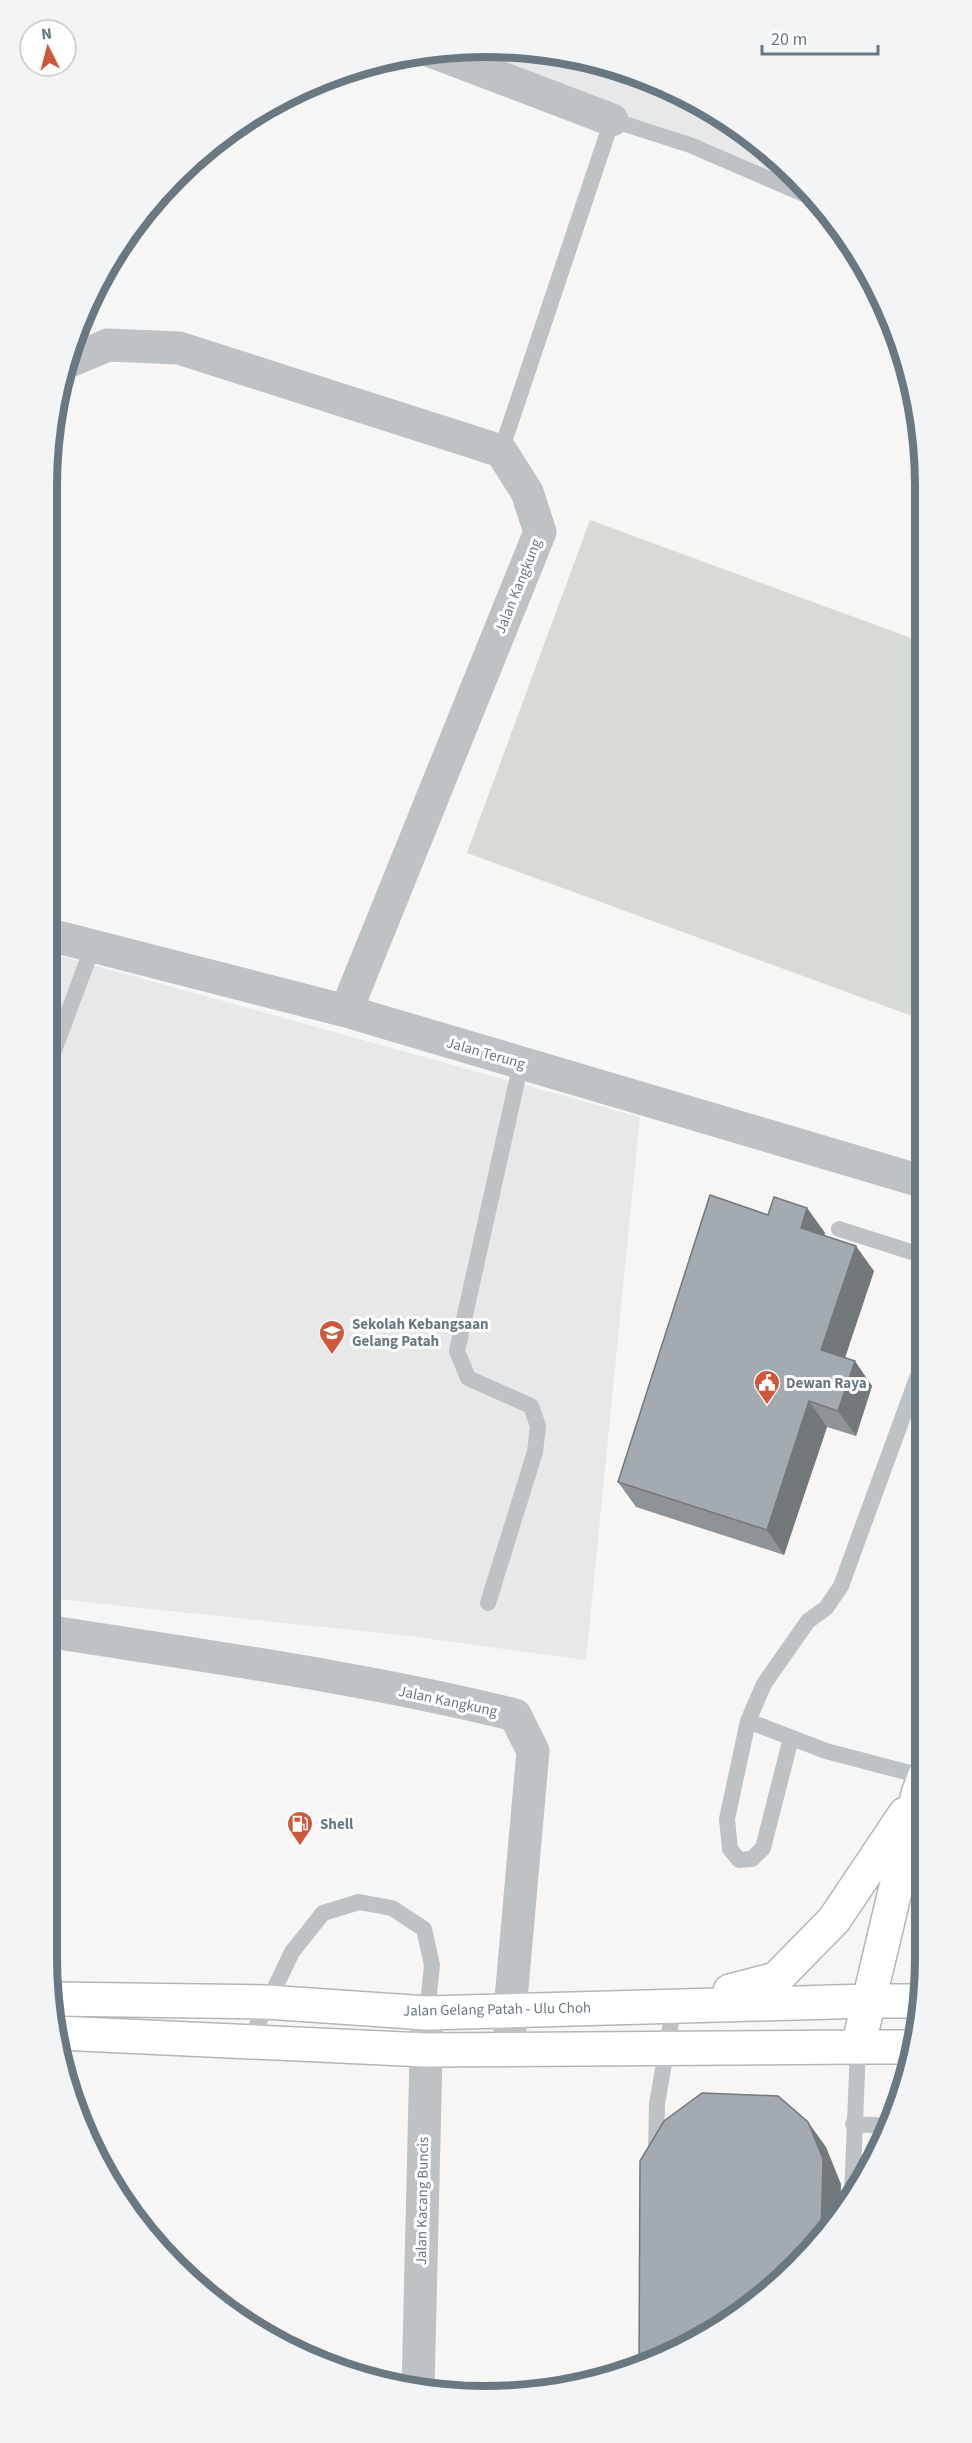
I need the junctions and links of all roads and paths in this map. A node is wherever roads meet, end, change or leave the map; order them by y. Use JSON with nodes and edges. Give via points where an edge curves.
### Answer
{"nodes":[{"id":1,"x":451,"y":59,"type":"edge"},
{"id":2,"x":612,"y":120,"type":"junction"},
{"id":3,"x":797,"y":191,"type":"edge"},
{"id":4,"x":77,"y":358,"type":"edge"},
{"id":5,"x":501,"y":451,"type":"junction"},
{"id":6,"x":57,"y":937,"type":"edge"},
{"id":7,"x":93,"y":946,"type":"junction"},
{"id":8,"x":346,"y":1011,"type":"junction"},
{"id":9,"x":57,"y":1043,"type":"edge"},
{"id":10,"x":521,"y":1063,"type":"junction"},
{"id":11,"x":915,"y":1179,"type":"edge"},
{"id":12,"x":839,"y":1229,"type":"dead end"},
{"id":13,"x":915,"y":1253,"type":"edge"},
{"id":14,"x":915,"y":1383,"type":"edge"},
{"id":15,"x":488,"y":1603,"type":"dead end"},
{"id":16,"x":57,"y":1633,"type":"edge"},
{"id":17,"x":748,"y":1721,"type":"junction"},
{"id":18,"x":791,"y":1738,"type":"junction"},
{"id":19,"x":915,"y":1780,"type":"edge"},
{"id":20,"x":915,"y":1793,"type":"edge"},
{"id":21,"x":915,"y":1811,"type":"edge"},
{"id":22,"x":60,"y":1999,"type":"edge"},
{"id":23,"x":869,"y":2001,"type":"junction"},
{"id":24,"x":912,"y":2001,"type":"edge"},
{"id":25,"x":266,"y":2002,"type":"junction"},
{"id":26,"x":674,"y":2005,"type":"junction"},
{"id":27,"x":510,"y":2010,"type":"junction"},
{"id":28,"x":427,"y":2013,"type":"junction"},
{"id":29,"x":64,"y":2033,"type":"edge"},
{"id":30,"x":249,"y":2042,"type":"junction"},
{"id":31,"x":858,"y":2047,"type":"junction"},
{"id":32,"x":905,"y":2047,"type":"edge"},
{"id":33,"x":665,"y":2048,"type":"junction"},
{"id":34,"x":510,"y":2049,"type":"junction"},
{"id":35,"x":426,"y":2050,"type":"junction"},
{"id":36,"x":853,"y":2124,"type":"junction"},
{"id":37,"x":880,"y":2125,"type":"edge"},
{"id":38,"x":656,"y":2175,"type":"edge"},
{"id":39,"x":852,"y":2181,"type":"edge"},
{"id":40,"x":418,"y":2380,"type":"edge"}],
"edges":[{"from":1,"to":2,"type":"street"},
{"from":2,"to":3,"type":"lane","via":[[690,145]]},
{"from":2,"to":5,"type":"lane"},
{"from":4,"to":5,"type":"street","via":[[108,345],[179,348]]},
{"from":5,"to":8,"type":"street","name":"Jalan Kangkung","via":[[527,492],[540,532]]},
{"from":6,"to":7,"type":"street","name":"Jalan Terung"},
{"from":7,"to":8,"type":"street","name":"Jalan Terung"},
{"from":7,"to":9,"type":"lane"},
{"from":8,"to":10,"type":"street","name":"Jalan Terung"},
{"from":10,"to":11,"type":"street","name":"Jalan Terung"},
{"from":10,"to":15,"type":"lane","via":[[457,1351],[468,1378],[531,1406],[538,1426],[535,1452]]},
{"from":12,"to":13,"type":"lane"},
{"from":14,"to":17,"type":"lane","via":[[840,1586],[826,1608],[808,1621],[764,1684]]},
{"from":16,"to":27,"type":"street","name":"Jalan Kangkung","via":[[229,1660],[515,1715],[532,1751]]},
{"from":17,"to":18,"type":"lane"},
{"from":17,"to":18,"type":"lane","via":[[727,1819],[730,1849],[739,1860],[752,1859],[763,1848]]},
{"from":18,"to":19,"type":"lane"},
{"from":20,"to":26,"type":"main road","via":[[834,1920],[776,1979]]},
{"from":21,"to":23,"type":"main road"},
{"from":22,"to":25,"type":"main road","name":"Jalan Gelang Patah - Ulu Choh"},
{"from":23,"to":24,"type":"main road","name":"Jalan Gelang Patah - Ulu Choh"},
{"from":23,"to":26,"type":"main road","name":"Jalan Gelang Patah - Ulu Choh"},
{"from":23,"to":31,"type":"main road"},
{"from":25,"to":28,"type":"main road","name":"Jalan Gelang Patah - Ulu Choh"},
{"from":25,"to":28,"type":"lane","via":[[292,1952],[323,1912],[359,1902],[392,1908],[424,1929],[432,1965]]},
{"from":25,"to":30,"type":"lane"},
{"from":26,"to":27,"type":"main road","name":"Jalan Gelang Patah - Ulu Choh"},
{"from":26,"to":33,"type":"lane"},
{"from":27,"to":28,"type":"main road","name":"Jalan Gelang Patah - Ulu Choh"},
{"from":27,"to":34,"type":"street","name":"Jalan Kangkung"},
{"from":28,"to":35,"type":"street","name":"Jalan Kacang Buncis"},
{"from":29,"to":30,"type":"main road"},
{"from":30,"to":35,"type":"main road"},
{"from":31,"to":32,"type":"main road"},
{"from":31,"to":33,"type":"main road"},
{"from":31,"to":36,"type":"lane"},
{"from":33,"to":34,"type":"main road"},
{"from":33,"to":38,"type":"lane","via":[[657,2104]]},
{"from":34,"to":35,"type":"main road"},
{"from":35,"to":40,"type":"street","name":"Jalan Kacang Buncis"},
{"from":36,"to":37,"type":"lane"},
{"from":36,"to":39,"type":"lane"}]}
